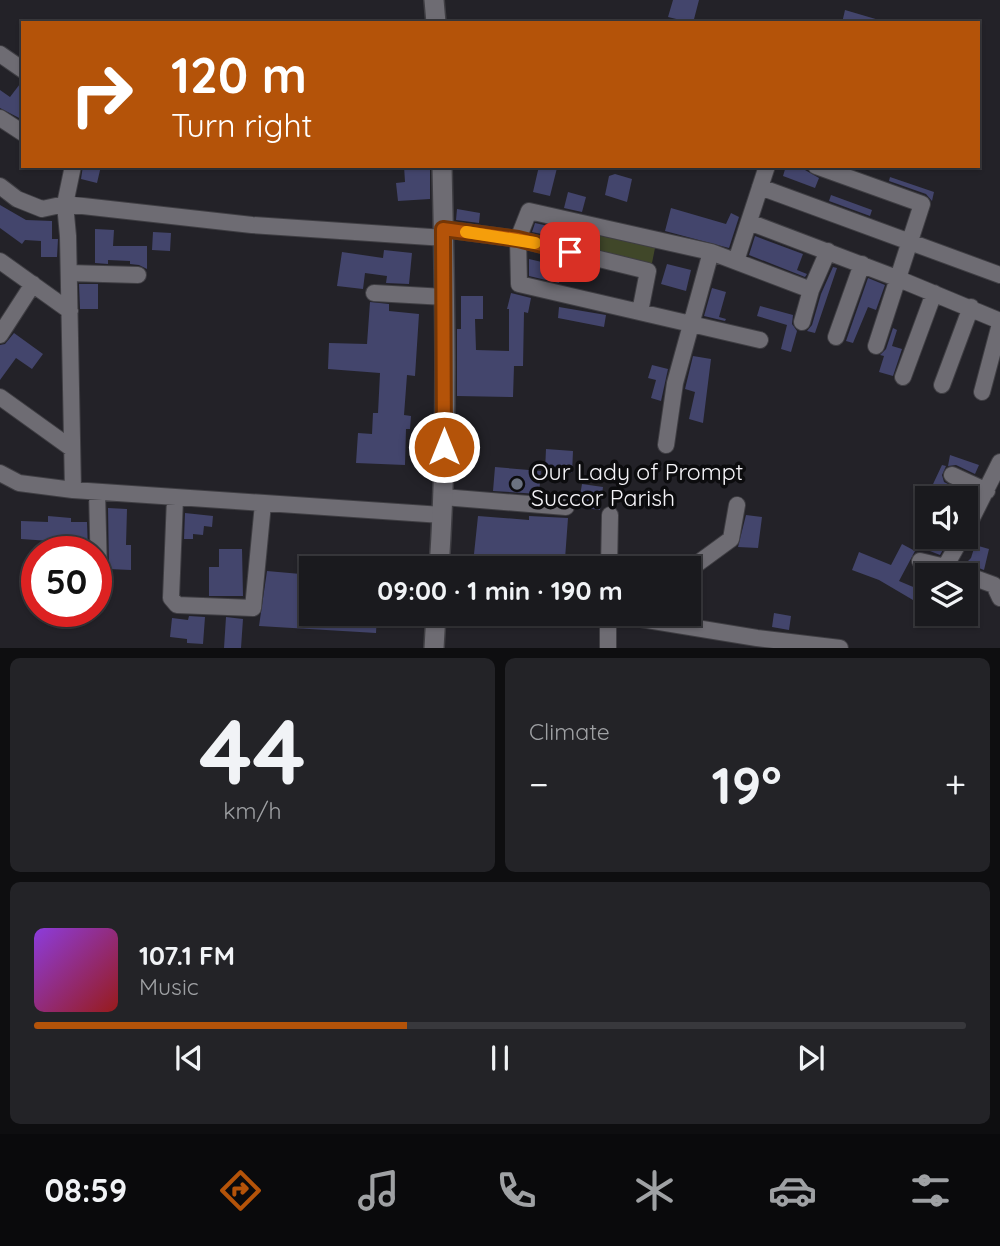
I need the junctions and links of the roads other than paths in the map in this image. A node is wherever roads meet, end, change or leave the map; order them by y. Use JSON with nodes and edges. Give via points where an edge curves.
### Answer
{"nodes":[{"id":1,"x":434,"y":0,"type":"edge"},
{"id":2,"x":436,"y":21,"type":"edge"},
{"id":3,"x":0,"y":54,"type":"edge"},
{"id":4,"x":21,"y":68,"type":"edge"},
{"id":5,"x":0,"y":118,"type":"edge"},
{"id":6,"x":21,"y":132,"type":"edge"},
{"id":7,"x":72,"y":168,"type":"edge"},
{"id":8,"x":442,"y":168,"type":"edge"},
{"id":9,"x":766,"y":168,"type":"edge"},
{"id":10,"x":826,"y":168,"type":"edge"},
{"id":11,"x":0,"y":186,"type":"edge"},
{"id":12,"x":760,"y":187,"type":"junction"},
{"id":13,"x":65,"y":204,"type":"junction"},
{"id":14,"x":748,"y":222,"type":"junction"},
{"id":15,"x":444,"y":233,"type":"junction"},
{"id":16,"x":518,"y":239,"type":"junction"},
{"id":17,"x":912,"y":241,"type":"junction"},
{"id":18,"x":828,"y":251,"type":"junction"},
{"id":19,"x":711,"y":252,"type":"junction"},
{"id":20,"x":0,"y":261,"type":"edge"},
{"id":21,"x":736,"y":261,"type":"junction"},
{"id":22,"x":862,"y":264,"type":"junction"},
{"id":23,"x":69,"y":273,"type":"junction"},
{"id":24,"x":138,"y":275,"type":"dead end"},
{"id":25,"x":1000,"y":275,"type":"edge"},
{"id":26,"x":899,"y":279,"type":"junction"},
{"id":27,"x":33,"y":284,"type":"junction"},
{"id":28,"x":811,"y":290,"type":"junction"},
{"id":29,"x":374,"y":293,"type":"dead end"},
{"id":30,"x":934,"y":293,"type":"junction"},
{"id":31,"x":444,"y":297,"type":"junction"},
{"id":32,"x":971,"y":307,"type":"junction"},
{"id":33,"x":70,"y":311,"type":"junction"},
{"id":34,"x":640,"y":312,"type":"junction"},
{"id":35,"x":802,"y":322,"type":"dead end"},
{"id":36,"x":1000,"y":322,"type":"edge"},
{"id":37,"x":690,"y":323,"type":"junction"},
{"id":38,"x":0,"y":335,"type":"edge"},
{"id":39,"x":836,"y":337,"type":"dead end"},
{"id":40,"x":760,"y":340,"type":"dead end"},
{"id":41,"x":876,"y":346,"type":"dead end"},
{"id":42,"x":903,"y":377,"type":"dead end"},
{"id":43,"x":942,"y":385,"type":"dead end"},
{"id":44,"x":982,"y":391,"type":"dead end"},
{"id":45,"x":0,"y":397,"type":"edge"},
{"id":46,"x":666,"y":446,"type":"dead end"},
{"id":47,"x":71,"y":448,"type":"junction"},
{"id":48,"x":1000,"y":462,"type":"edge"},
{"id":49,"x":0,"y":473,"type":"edge"},
{"id":50,"x":952,"y":475,"type":"dead end"},
{"id":51,"x":73,"y":490,"type":"junction"},
{"id":52,"x":987,"y":491,"type":"junction"},
{"id":53,"x":97,"y":492,"type":"junction"},
{"id":54,"x":175,"y":498,"type":"junction"},
{"id":55,"x":263,"y":504,"type":"junction"},
{"id":56,"x":737,"y":505,"type":"dead end"},
{"id":57,"x":443,"y":506,"type":"junction"},
{"id":58,"x":566,"y":508,"type":"dead end"},
{"id":59,"x":978,"y":508,"type":"edge"},
{"id":60,"x":610,"y":515,"type":"dead end"},
{"id":61,"x":98,"y":536,"type":"edge"},
{"id":62,"x":440,"y":556,"type":"edge"},
{"id":63,"x":609,"y":556,"type":"edge"},
{"id":64,"x":701,"y":561,"type":"edge"},
{"id":65,"x":920,"y":561,"type":"dead end"},
{"id":66,"x":929,"y":563,"type":"edge"},
{"id":67,"x":978,"y":579,"type":"edge"},
{"id":68,"x":1000,"y":598,"type":"edge"},
{"id":69,"x":435,"y":626,"type":"edge"},
{"id":70,"x":613,"y":626,"type":"edge"},
{"id":71,"x":671,"y":626,"type":"edge"},
{"id":72,"x":756,"y":643,"type":"edge"},
{"id":73,"x":434,"y":648,"type":"edge"},
{"id":74,"x":608,"y":648,"type":"edge"},
{"id":75,"x":840,"y":648,"type":"edge"}],
"edges":[{"from":1,"to":2,"type":"main road"},
{"from":3,"to":4,"type":"street"},
{"from":5,"to":6,"type":"street"},
{"from":7,"to":13,"type":"street"},
{"from":8,"to":15,"type":"main road"},
{"from":9,"to":12,"type":"street"},
{"from":10,"to":17,"type":"street","via":[[922,204]]},
{"from":11,"to":13,"type":"street","via":[[42,209]]},
{"from":12,"to":14,"type":"street"},
{"from":12,"to":17,"type":"street"},
{"from":13,"to":15,"type":"street","via":[[252,225]]},
{"from":13,"to":23,"type":"street"},
{"from":14,"to":18,"type":"street"},
{"from":14,"to":21,"type":"street"},
{"from":15,"to":16,"type":"street"},
{"from":15,"to":31,"type":"main road"},
{"from":16,"to":19,"type":"street","via":[[529,211]]},
{"from":16,"to":34,"type":"street","via":[[519,284]]},
{"from":16,"to":34,"type":"street","via":[[648,271]]},
{"from":17,"to":25,"type":"street"},
{"from":17,"to":26,"type":"street"},
{"from":18,"to":22,"type":"street"},
{"from":18,"to":28,"type":"street"},
{"from":19,"to":21,"type":"street"},
{"from":19,"to":37,"type":"street"},
{"from":20,"to":27,"type":"street"},
{"from":21,"to":28,"type":"street"},
{"from":22,"to":26,"type":"street"},
{"from":22,"to":39,"type":"street"},
{"from":23,"to":24,"type":"street"},
{"from":23,"to":33,"type":"street"},
{"from":26,"to":30,"type":"street"},
{"from":26,"to":41,"type":"street"},
{"from":27,"to":33,"type":"street"},
{"from":27,"to":38,"type":"street"},
{"from":28,"to":35,"type":"street"},
{"from":29,"to":31,"type":"street"},
{"from":30,"to":32,"type":"street"},
{"from":30,"to":42,"type":"street"},
{"from":31,"to":57,"type":"main road"},
{"from":32,"to":36,"type":"street"},
{"from":32,"to":43,"type":"street"},
{"from":33,"to":47,"type":"street"},
{"from":34,"to":37,"type":"street"},
{"from":36,"to":44,"type":"street"},
{"from":37,"to":40,"type":"street"},
{"from":37,"to":46,"type":"street"},
{"from":45,"to":47,"type":"street"},
{"from":47,"to":51,"type":"street"},
{"from":48,"to":52,"type":"street"},
{"from":49,"to":51,"type":"street","via":[[19,482]]},
{"from":50,"to":52,"type":"street"},
{"from":51,"to":53,"type":"street"},
{"from":52,"to":59,"type":"street"},
{"from":53,"to":54,"type":"street"},
{"from":53,"to":61,"type":"street"},
{"from":54,"to":55,"type":"street"},
{"from":54,"to":55,"type":"street","via":[[171,598],[177,606],[253,608]]},
{"from":55,"to":57,"type":"street"},
{"from":56,"to":64,"type":"street","via":[[731,539]]},
{"from":57,"to":58,"type":"street"},
{"from":57,"to":62,"type":"main road"},
{"from":60,"to":63,"type":"street"},
{"from":65,"to":66,"type":"street"},
{"from":67,"to":68,"type":"street","via":[[994,585]]},
{"from":69,"to":73,"type":"main road"},
{"from":70,"to":74,"type":"street"},
{"from":71,"to":72,"type":"street"},
{"from":72,"to":75,"type":"street"}]}
